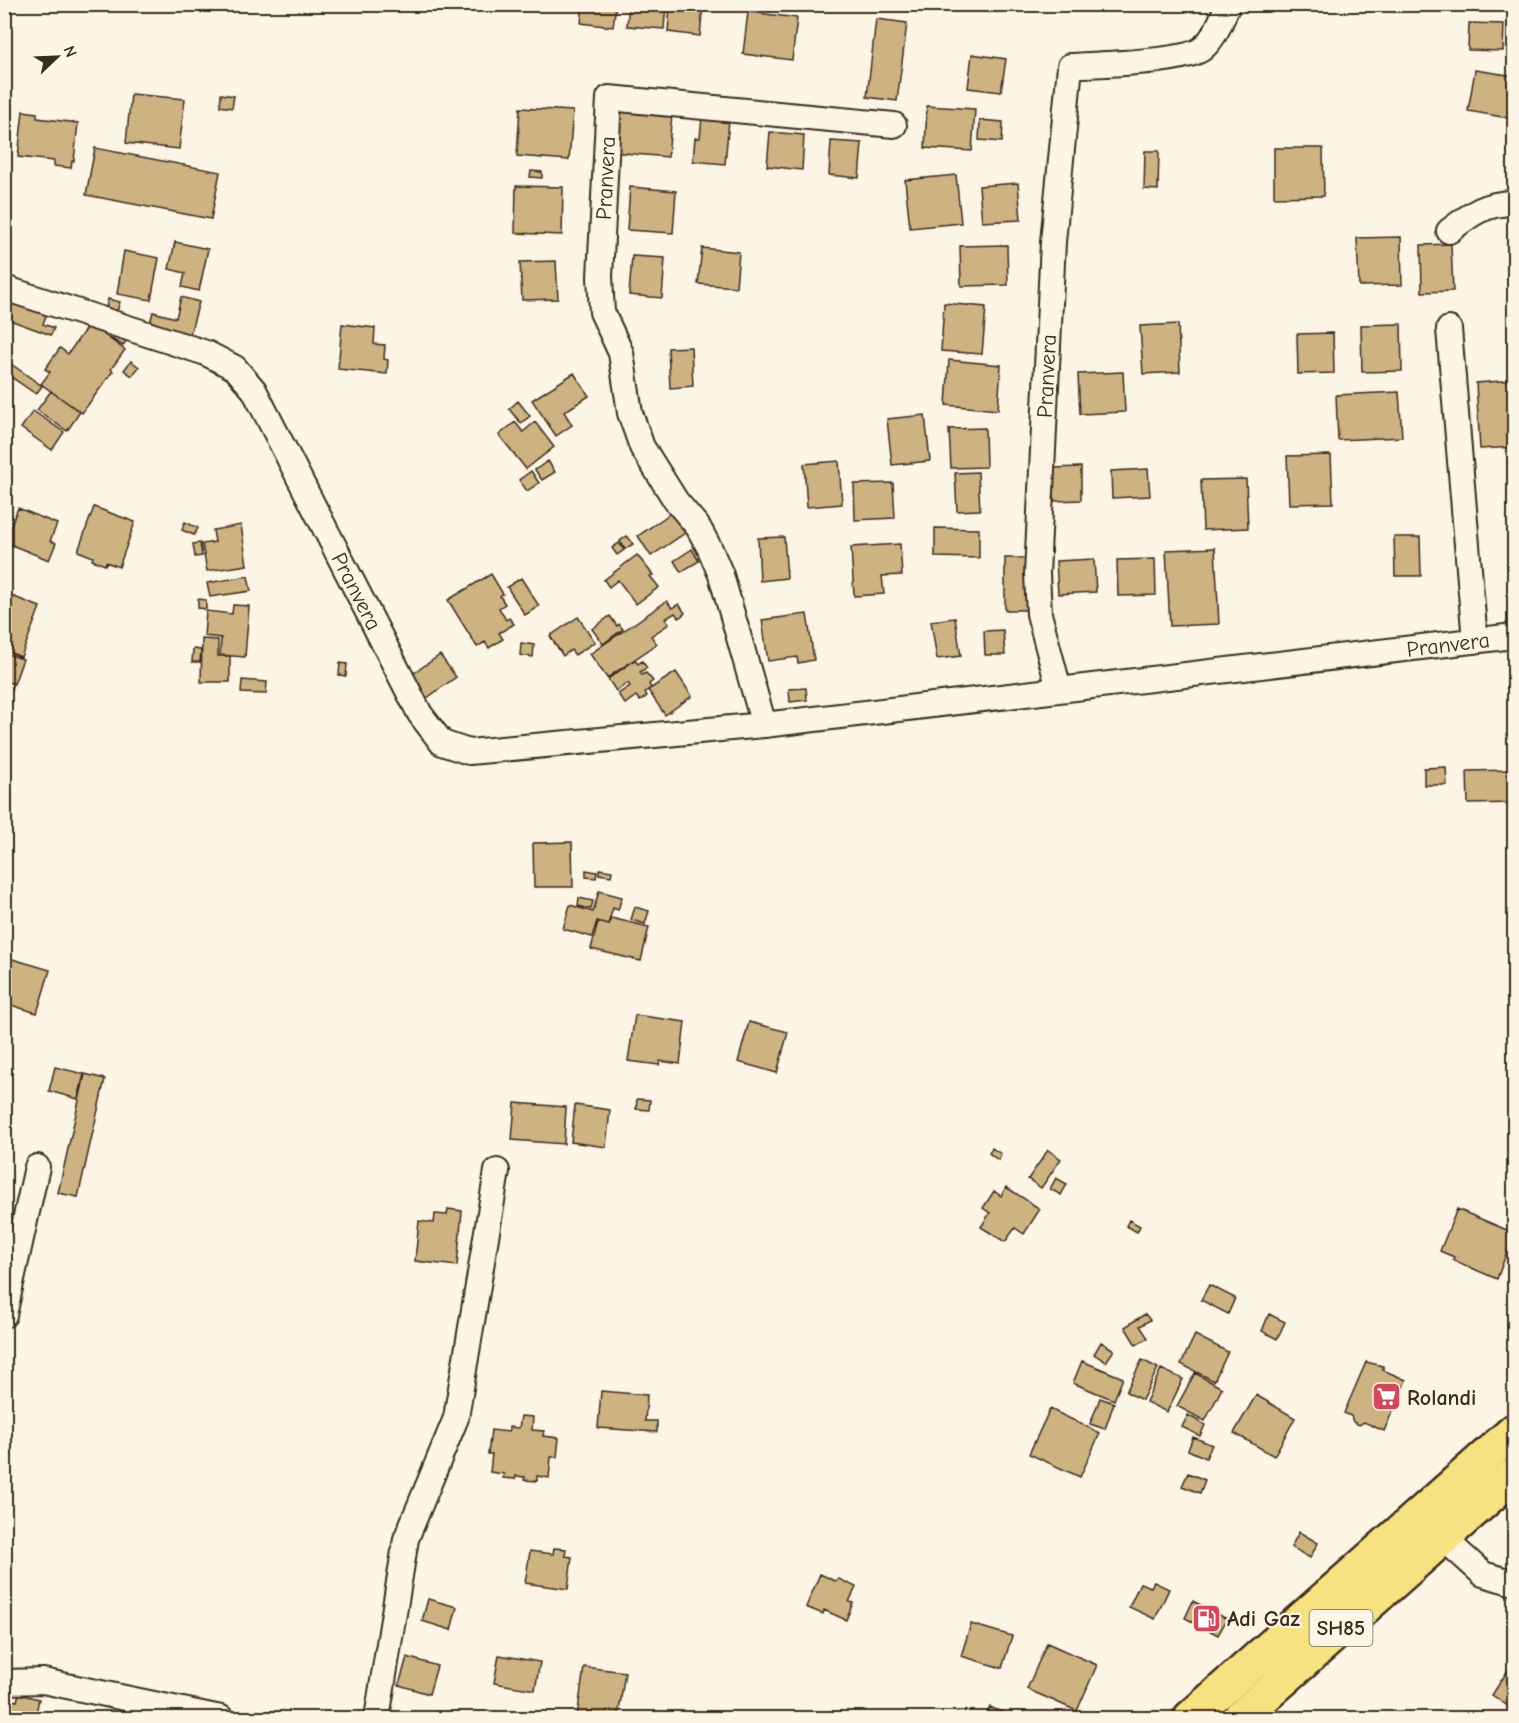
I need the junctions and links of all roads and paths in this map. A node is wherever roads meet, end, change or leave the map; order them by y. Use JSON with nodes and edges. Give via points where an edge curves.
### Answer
{"nodes":[{"id":1,"x":1228,"y":4,"type":"edge"},
{"id":2,"x":894,"y":125,"type":"dead end"},
{"id":3,"x":1515,"y":203,"type":"edge"},
{"id":4,"x":1449,"y":231,"type":"dead end"},
{"id":5,"x":4,"y":288,"type":"edge"},
{"id":6,"x":1449,"y":329,"type":"dead end"},
{"id":7,"x":1515,"y":636,"type":"edge"},
{"id":8,"x":1475,"y":641,"type":"junction"},
{"id":9,"x":1059,"y":689,"type":"junction"},
{"id":10,"x":764,"y":725,"type":"junction"},
{"id":11,"x":37,"y":1167,"type":"dead end"},
{"id":12,"x":497,"y":1171,"type":"dead end"},
{"id":13,"x":4,"y":1315,"type":"edge"},
{"id":14,"x":1515,"y":1431,"type":"edge"},
{"id":15,"x":1515,"y":1475,"type":"edge"},
{"id":16,"x":1443,"y":1538,"type":"junction"},
{"id":17,"x":1515,"y":1583,"type":"edge"},
{"id":18,"x":4,"y":1682,"type":"edge"},
{"id":19,"x":221,"y":1719,"type":"edge"},
{"id":20,"x":377,"y":1719,"type":"edge"},
{"id":21,"x":1190,"y":1719,"type":"edge"},
{"id":22,"x":1240,"y":1719,"type":"edge"}],
"edges":[{"from":1,"to":9,"type":"street","name":"Pranvera","via":[[1215,35],[1201,50],[1179,57],[1070,66],[1053,242],[1037,574],[1039,614]]},
{"from":2,"to":10,"type":"street","name":"Pranvera","via":[[609,98],[600,278],[602,312],[621,353],[630,413],[642,447],[676,501],[698,527],[721,574]]},
{"from":3,"to":4,"type":"street","via":[[1498,203],[1476,211]]},
{"from":5,"to":10,"type":"street","name":"Pranvera","via":[[206,353],[235,368],[254,390],[420,714],[442,743],[469,752]]},
{"from":6,"to":8,"type":"street"},
{"from":7,"to":8,"type":"street","name":"Pranvera"},
{"from":8,"to":9,"type":"street","name":"Pranvera"},
{"from":9,"to":10,"type":"street","name":"Pranvera"},
{"from":11,"to":13,"type":"street"},
{"from":12,"to":20,"type":"street","via":[[456,1418],[406,1539]]},
{"from":14,"to":21,"type":"highway","number":"SH85"},
{"from":15,"to":16,"type":"highway","number":"SH85"},
{"from":16,"to":17,"type":"street","via":[[1483,1574]]},
{"from":16,"to":22,"type":"highway","number":"SH85"},
{"from":18,"to":19,"type":"street","via":[[43,1681]]}]}
